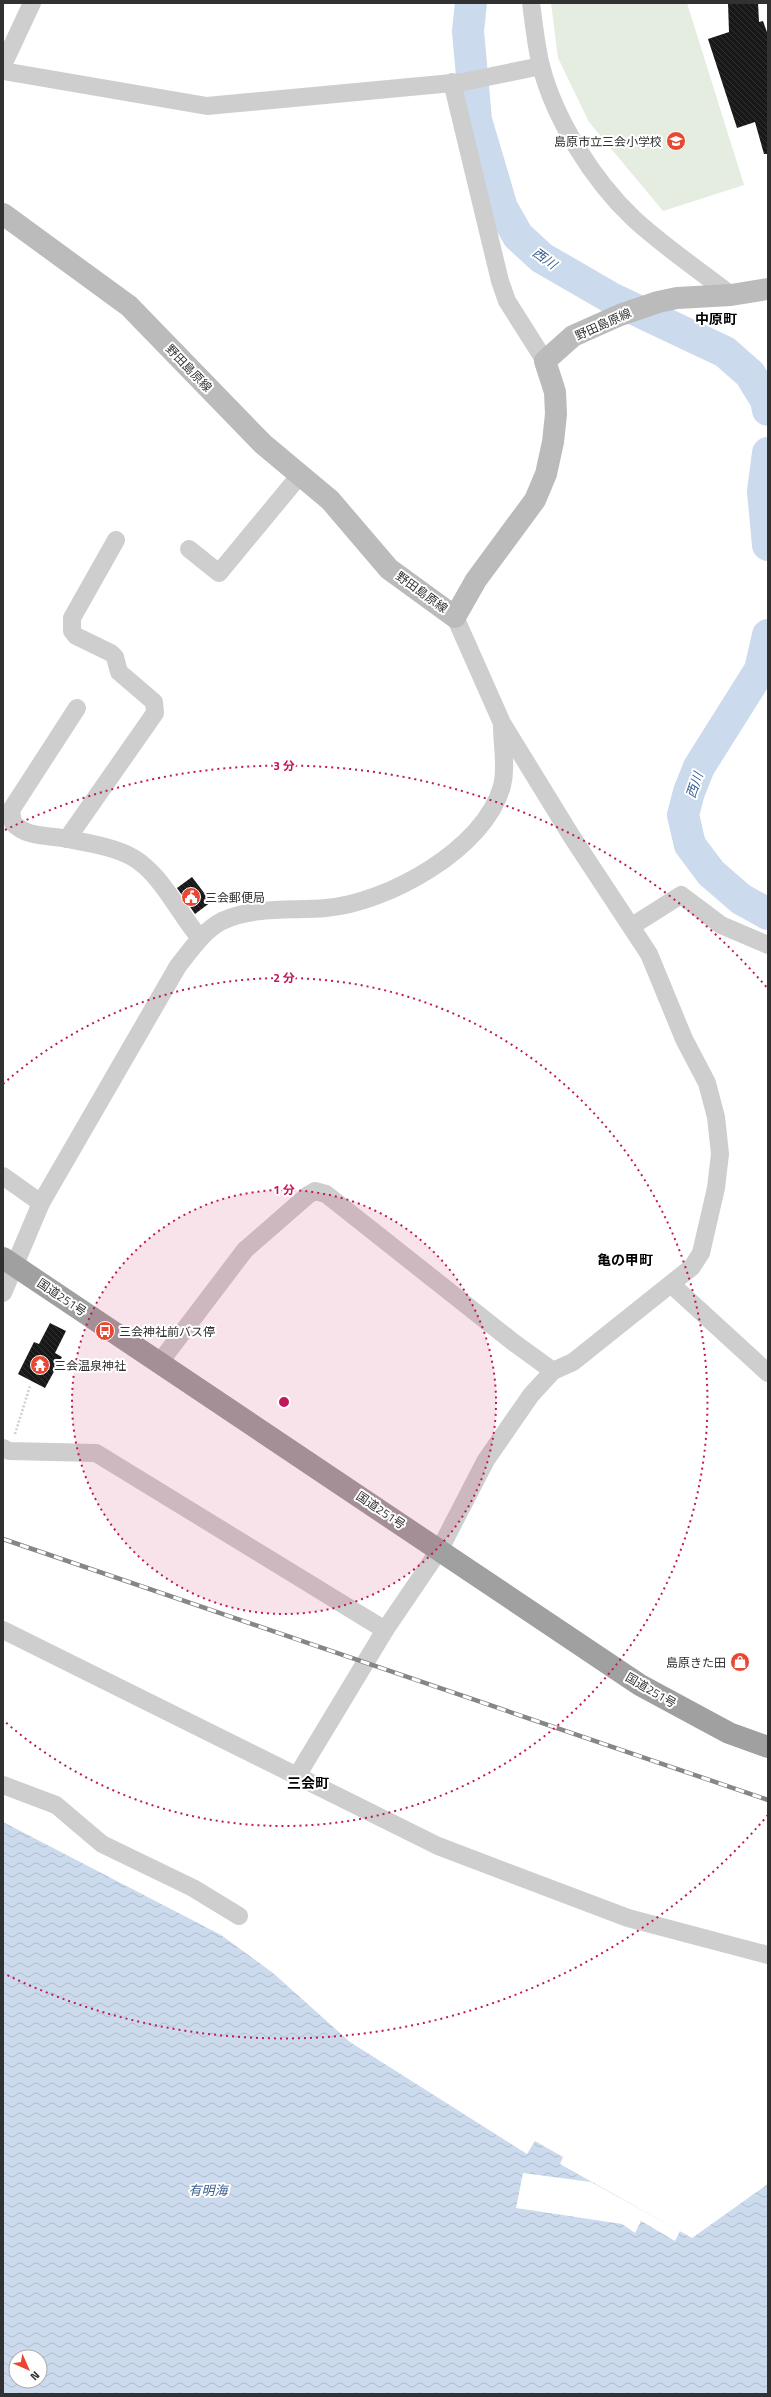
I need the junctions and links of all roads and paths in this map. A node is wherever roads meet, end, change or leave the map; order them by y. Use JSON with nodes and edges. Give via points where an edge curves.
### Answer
{"nodes":[{"id":1,"x":32,"y":3,"type":"edge"},
{"id":2,"x":531,"y":3,"type":"edge"},
{"id":3,"x":3,"y":65,"type":"edge"},
{"id":4,"x":541,"y":66,"type":"junction"},
{"id":5,"x":3,"y":71,"type":"edge"},
{"id":6,"x":457,"y":82,"type":"junction"},
{"id":7,"x":3,"y":214,"type":"edge"},
{"id":8,"x":768,"y":289,"type":"edge"},
{"id":9,"x":731,"y":295,"type":"junction"},
{"id":10,"x":545,"y":361,"type":"junction"},
{"id":11,"x":300,"y":475,"type":"junction"},
{"id":12,"x":116,"y":540,"type":"dead end"},
{"id":13,"x":189,"y":549,"type":"dead end"},
{"id":14,"x":455,"y":617,"type":"junction"},
{"id":15,"x":77,"y":708,"type":"dead end"},
{"id":16,"x":502,"y":723,"type":"junction"},
{"id":17,"x":8,"y":823,"type":"edge"},
{"id":18,"x":67,"y":838,"type":"junction"},
{"id":19,"x":632,"y":926,"type":"junction"},
{"id":20,"x":200,"y":938,"type":"junction"},
{"id":21,"x":768,"y":945,"type":"edge"},
{"id":22,"x":3,"y":1176,"type":"edge"},
{"id":23,"x":41,"y":1203,"type":"junction"},
{"id":24,"x":9,"y":1261,"type":"edge"},
{"id":25,"x":672,"y":1285,"type":"junction"},
{"id":26,"x":3,"y":1293,"type":"edge"},
{"id":27,"x":160,"y":1362,"type":"junction"},
{"id":28,"x":553,"y":1371,"type":"junction"},
{"id":29,"x":768,"y":1373,"type":"edge"},
{"id":30,"x":30,"y":1386,"type":"dead end"},
{"id":31,"x":16,"y":1430,"type":"dead end"},
{"id":32,"x":3,"y":1448,"type":"edge"},
{"id":33,"x":440,"y":1549,"type":"junction"},
{"id":34,"x":3,"y":1630,"type":"edge"},
{"id":35,"x":385,"y":1630,"type":"junction"},
{"id":36,"x":768,"y":1747,"type":"edge"},
{"id":37,"x":297,"y":1776,"type":"junction"},
{"id":38,"x":3,"y":1785,"type":"edge"},
{"id":39,"x":239,"y":1916,"type":"dead end"},
{"id":40,"x":768,"y":1955,"type":"edge"}],
"edges":[{"from":1,"to":3,"type":"street"},
{"from":2,"to":4,"type":"street"},
{"from":4,"to":6,"type":"street"},
{"from":4,"to":9,"type":"street","via":[[554,100],[579,149],[610,194],[633,218]]},
{"from":5,"to":6,"type":"street","via":[[207,106]]},
{"from":6,"to":10,"type":"street","via":[[500,281],[507,301]]},
{"from":7,"to":11,"type":"main road","name":"野田島原線","via":[[129,306],[263,444]]},
{"from":8,"to":9,"type":"main road","name":"野田島原線"},
{"from":9,"to":10,"type":"main road","name":"野田島原線","via":[[676,298],[620,315],[573,336]]},
{"from":10,"to":14,"type":"main road","name":"野田島原線","via":[[555,392],[556,414],[546,474],[535,500],[476,580]]},
{"from":11,"to":13,"type":"street","via":[[219,573]]},
{"from":11,"to":14,"type":"main road","name":"野田島原線","via":[[330,500],[389,569]]},
{"from":12,"to":18,"type":"street","via":[[72,618],[71,625],[76,636],[115,657],[119,672],[154,702],[155,713]]},
{"from":14,"to":16,"type":"street"},
{"from":15,"to":17,"type":"street","via":[[11,810]]},
{"from":16,"to":19,"type":"street","via":[[572,837]]},
{"from":16,"to":20,"type":"street","via":[[504,774],[496,804],[485,821],[464,844],[439,864],[381,895],[351,905],[261,911],[240,915],[221,922]]},
{"from":17,"to":18,"type":"street","via":[[27,833]]},
{"from":18,"to":20,"type":"street","via":[[133,857],[156,878],[185,921]]},
{"from":19,"to":21,"type":"street","via":[[681,895],[721,925]]},
{"from":19,"to":25,"type":"street","via":[[649,954],[684,1039],[707,1083],[716,1117],[720,1154],[716,1188],[701,1253],[692,1267]]},
{"from":20,"to":23,"type":"street","via":[[174,973]]},
{"from":22,"to":23,"type":"street"},
{"from":23,"to":24,"type":"street"},
{"from":24,"to":26,"type":"street"},
{"from":24,"to":27,"type":"highway","name":"国道251号"},
{"from":25,"to":28,"type":"street","via":[[574,1362]]},
{"from":25,"to":29,"type":"street"},
{"from":27,"to":28,"type":"street","via":[[245,1250],[308,1195],[320,1191]]},
{"from":27,"to":33,"type":"highway","name":"国道251号"},
{"from":28,"to":33,"type":"street","via":[[531,1394],[486,1460]]},
{"from":30,"to":31,"type":"path"},
{"from":32,"to":35,"type":"street","via":[[9,1451],[96,1454]]},
{"from":33,"to":35,"type":"street"},
{"from":33,"to":36,"type":"highway","name":"国道251号","via":[[640,1685],[729,1733]]},
{"from":34,"to":37,"type":"street"},
{"from":35,"to":37,"type":"street"},
{"from":37,"to":40,"type":"street","via":[[438,1846],[620,1915]]},
{"from":38,"to":39,"type":"street","via":[[56,1805],[102,1844],[193,1888]]}]}
